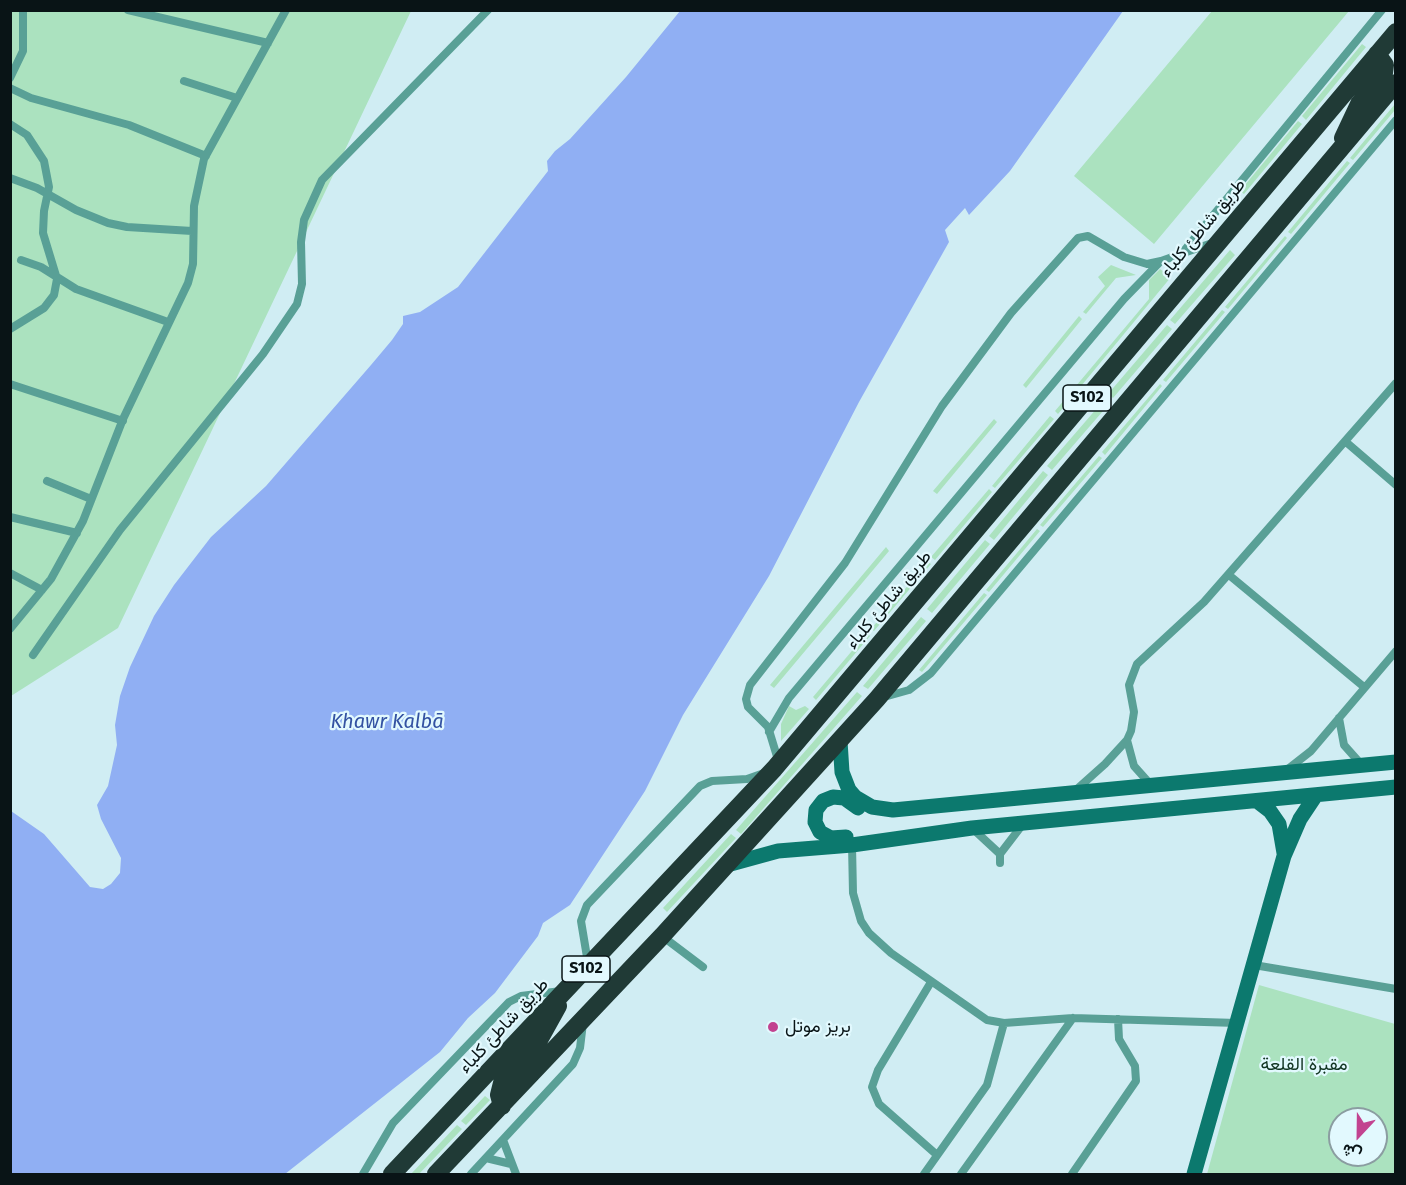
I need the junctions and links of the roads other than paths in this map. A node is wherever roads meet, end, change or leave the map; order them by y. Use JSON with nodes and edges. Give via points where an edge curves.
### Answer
{"nodes":[{"id":1,"x":23,"y":10,"type":"edge"},
{"id":2,"x":128,"y":10,"type":"edge"},
{"id":3,"x":286,"y":10,"type":"edge"},
{"id":4,"x":488,"y":10,"type":"edge"},
{"id":5,"x":1382,"y":10,"type":"edge"},
{"id":6,"x":1395,"y":32,"type":"edge"},
{"id":7,"x":268,"y":43,"type":"junction"},
{"id":8,"x":1377,"y":54,"type":"junction"},
{"id":9,"x":10,"y":78,"type":"edge"},
{"id":10,"x":184,"y":81,"type":"dead end"},
{"id":11,"x":1395,"y":83,"type":"edge"},
{"id":12,"x":10,"y":88,"type":"edge"},
{"id":13,"x":237,"y":98,"type":"junction"},
{"id":14,"x":1395,"y":120,"type":"edge"},
{"id":15,"x":10,"y":124,"type":"edge"},
{"id":16,"x":1340,"y":148,"type":"junction"},
{"id":17,"x":206,"y":156,"type":"junction"},
{"id":18,"x":10,"y":178,"type":"edge"},
{"id":19,"x":48,"y":194,"type":"junction"},
{"id":20,"x":192,"y":231,"type":"junction"},
{"id":21,"x":1220,"y":241,"type":"junction"},
{"id":22,"x":1182,"y":253,"type":"junction"},
{"id":23,"x":21,"y":260,"type":"dead end"},
{"id":24,"x":1161,"y":261,"type":"junction"},
{"id":25,"x":57,"y":277,"type":"junction"},
{"id":26,"x":168,"y":322,"type":"junction"},
{"id":27,"x":10,"y":329,"type":"edge"},
{"id":28,"x":1395,"y":383,"type":"edge"},
{"id":29,"x":10,"y":384,"type":"edge"},
{"id":30,"x":123,"y":421,"type":"junction"},
{"id":31,"x":1346,"y":442,"type":"junction"},
{"id":32,"x":47,"y":481,"type":"dead end"},
{"id":33,"x":1395,"y":485,"type":"edge"},
{"id":34,"x":91,"y":499,"type":"junction"},
{"id":35,"x":10,"y":517,"type":"edge"},
{"id":36,"x":77,"y":533,"type":"junction"},
{"id":37,"x":10,"y":573,"type":"edge"},
{"id":38,"x":1229,"y":575,"type":"junction"},
{"id":39,"x":42,"y":590,"type":"junction"},
{"id":40,"x":12,"y":624,"type":"edge"},
{"id":41,"x":1395,"y":651,"type":"edge"},
{"id":42,"x":33,"y":655,"type":"dead end"},
{"id":43,"x":1364,"y":687,"type":"junction"},
{"id":44,"x":877,"y":699,"type":"junction"},
{"id":45,"x":1339,"y":718,"type":"junction"},
{"id":46,"x":769,"y":732,"type":"junction"},
{"id":47,"x":1127,"y":740,"type":"junction"},
{"id":48,"x":840,"y":741,"type":"junction"},
{"id":49,"x":1395,"y":762,"type":"edge"},
{"id":50,"x":1364,"y":765,"type":"junction"},
{"id":51,"x":776,"y":766,"type":"junction"},
{"id":52,"x":1281,"y":773,"type":"junction"},
{"id":53,"x":1151,"y":786,"type":"junction"},
{"id":54,"x":1395,"y":787,"type":"edge"},
{"id":55,"x":1071,"y":794,"type":"junction"},
{"id":56,"x":1316,"y":795,"type":"junction"},
{"id":57,"x":1257,"y":801,"type":"junction"},
{"id":58,"x":904,"y":810,"type":"junction"},
{"id":59,"x":1023,"y":824,"type":"junction"},
{"id":60,"x":972,"y":828,"type":"junction"},
{"id":61,"x":888,"y":838,"type":"junction"},
{"id":62,"x":852,"y":844,"type":"junction"},
{"id":63,"x":1284,"y":855,"type":"junction"},
{"id":64,"x":727,"y":865,"type":"junction"},
{"id":65,"x":662,"y":936,"type":"junction"},
{"id":66,"x":1254,"y":965,"type":"junction"},
{"id":67,"x":589,"y":966,"type":"junction"},
{"id":68,"x":703,"y":967,"type":"dead end"},
{"id":69,"x":931,"y":982,"type":"junction"},
{"id":70,"x":1395,"y":988,"type":"edge"},
{"id":71,"x":566,"y":991,"type":"junction"},
{"id":72,"x":1073,"y":1018,"type":"junction"},
{"id":73,"x":584,"y":1019,"type":"junction"},
{"id":74,"x":1118,"y":1019,"type":"junction"},
{"id":75,"x":1004,"y":1023,"type":"junction"},
{"id":76,"x":1237,"y":1023,"type":"junction"},
{"id":77,"x":502,"y":1106,"type":"junction"},
{"id":78,"x":502,"y":1140,"type":"junction"},
{"id":79,"x":938,"y":1155,"type":"junction"},
{"id":80,"x":486,"y":1158,"type":"junction"},
{"id":81,"x":511,"y":1164,"type":"junction"},
{"id":82,"x":363,"y":1174,"type":"edge"},
{"id":83,"x":392,"y":1174,"type":"edge"},
{"id":84,"x":436,"y":1174,"type":"edge"},
{"id":85,"x":471,"y":1174,"type":"edge"},
{"id":86,"x":516,"y":1174,"type":"edge"},
{"id":87,"x":924,"y":1174,"type":"edge"},
{"id":88,"x":962,"y":1174,"type":"edge"},
{"id":89,"x":1072,"y":1174,"type":"edge"},
{"id":90,"x":1194,"y":1174,"type":"edge"}],
"edges":[{"from":1,"to":9,"type":"lane","via":[[23,51]]},
{"from":2,"to":7,"type":"lane"},
{"from":3,"to":7,"type":"lane"},
{"from":4,"to":42,"type":"lane","via":[[322,180],[304,220],[302,284],[297,304],[263,354],[120,530]]},
{"from":5,"to":22,"type":"lane"},
{"from":6,"to":8,"type":"highway","name":"طريق شاطئ كلباء","number":"S102"},
{"from":7,"to":13,"type":"lane"},
{"from":8,"to":16,"type":"highway","via":[[1385,65],[1384,73],[1352,114]]},
{"from":8,"to":21,"type":"highway","name":"طريق شاطئ كلباء","number":"S102"},
{"from":10,"to":13,"type":"lane"},
{"from":11,"to":16,"type":"highway","number":"S102"},
{"from":12,"to":17,"type":"lane","via":[[31,98],[129,125]]},
{"from":13,"to":17,"type":"lane"},
{"from":14,"to":44,"type":"lane","via":[[931,673],[909,690]]},
{"from":15,"to":19,"type":"lane","via":[[27,135],[40,152],[49,179]]},
{"from":16,"to":44,"type":"highway","number":"S102"},
{"from":17,"to":20,"type":"lane"},
{"from":18,"to":19,"type":"lane"},
{"from":19,"to":20,"type":"lane","via":[[108,223]]},
{"from":19,"to":25,"type":"lane","via":[[43,233]]},
{"from":20,"to":26,"type":"lane","via":[[191,274]]},
{"from":21,"to":22,"type":"lane"},
{"from":21,"to":51,"type":"highway","name":"طريق شاطئ كلباء","number":"S102"},
{"from":22,"to":24,"type":"lane"},
{"from":23,"to":25,"type":"lane"},
{"from":24,"to":46,"type":"lane","via":[[1124,299],[789,698]]},
{"from":24,"to":46,"type":"lane","via":[[1136,262],[1083,236],[1075,240],[1011,313],[942,406],[845,563],[750,685],[748,706]]},
{"from":25,"to":26,"type":"lane","via":[[76,289]]},
{"from":25,"to":27,"type":"lane","via":[[54,295],[44,308]]},
{"from":26,"to":30,"type":"lane"},
{"from":28,"to":31,"type":"lane"},
{"from":29,"to":30,"type":"lane"},
{"from":30,"to":34,"type":"lane"},
{"from":31,"to":33,"type":"lane"},
{"from":31,"to":38,"type":"lane"},
{"from":32,"to":34,"type":"lane"},
{"from":34,"to":36,"type":"lane"},
{"from":35,"to":36,"type":"lane"},
{"from":36,"to":39,"type":"lane"},
{"from":37,"to":39,"type":"lane"},
{"from":38,"to":43,"type":"lane"},
{"from":38,"to":47,"type":"lane","via":[[1135,668],[1129,684],[1134,719]]},
{"from":39,"to":40,"type":"lane"},
{"from":41,"to":43,"type":"lane"},
{"from":43,"to":45,"type":"lane"},
{"from":44,"to":48,"type":"highway","number":"S102"},
{"from":45,"to":50,"type":"lane","via":[[1344,745]]},
{"from":45,"to":52,"type":"lane","via":[[1311,751]]},
{"from":46,"to":51,"type":"lane"},
{"from":47,"to":53,"type":"lane","via":[[1134,766]]},
{"from":47,"to":55,"type":"lane"},
{"from":48,"to":58,"type":"street","via":[[842,772],[855,797],[872,807]]},
{"from":48,"to":64,"type":"highway","number":"S102"},
{"from":49,"to":50,"type":"street"},
{"from":50,"to":52,"type":"street"},
{"from":51,"to":67,"type":"highway","name":"طريق شاطئ كلباء","number":"S102"},
{"from":51,"to":67,"type":"lane","via":[[747,779],[705,783],[679,807],[584,910],[581,921]]},
{"from":52,"to":53,"type":"street"},
{"from":53,"to":55,"type":"street"},
{"from":54,"to":56,"type":"street"},
{"from":55,"to":58,"type":"street"},
{"from":56,"to":57,"type":"street"},
{"from":56,"to":63,"type":"street"},
{"from":57,"to":59,"type":"street"},
{"from":57,"to":63,"type":"street","via":[[1279,824]]},
{"from":58,"to":61,"type":"street","via":[[875,814],[844,798],[833,797],[816,810],[815,822],[825,836]]},
{"from":59,"to":60,"type":"street"},
{"from":59,"to":60,"type":"lane","via":[[1000,858]]},
{"from":60,"to":61,"type":"street"},
{"from":61,"to":62,"type":"street"},
{"from":62,"to":64,"type":"street","via":[[778,851]]},
{"from":62,"to":69,"type":"lane","via":[[853,893],[861,921],[879,944]]},
{"from":63,"to":66,"type":"street"},
{"from":64,"to":65,"type":"highway","number":"S102"},
{"from":65,"to":68,"type":"lane"},
{"from":65,"to":73,"type":"highway","number":"S102"},
{"from":66,"to":70,"type":"lane"},
{"from":66,"to":76,"type":"street"},
{"from":67,"to":71,"type":"highway","name":"طريق شاطئ كلباء","number":"S102"},
{"from":69,"to":75,"type":"lane","via":[[979,1016]]},
{"from":69,"to":79,"type":"lane","via":[[878,1070],[872,1087],[879,1104]]},
{"from":71,"to":77,"type":"highway","via":[[546,1032],[500,1084]]},
{"from":71,"to":82,"type":"lane","via":[[521,996],[509,1002],[393,1123]]},
{"from":71,"to":83,"type":"highway","name":"طريق شاطئ كلباء","number":"S102"},
{"from":72,"to":74,"type":"lane"},
{"from":72,"to":75,"type":"lane"},
{"from":72,"to":88,"type":"lane"},
{"from":73,"to":77,"type":"highway","number":"S102"},
{"from":73,"to":78,"type":"lane","via":[[580,1048],[573,1064]]},
{"from":74,"to":76,"type":"lane"},
{"from":74,"to":89,"type":"lane","via":[[1119,1039],[1135,1066],[1136,1081]]},
{"from":75,"to":79,"type":"lane","via":[[987,1085]]},
{"from":76,"to":90,"type":"street"},
{"from":77,"to":84,"type":"highway","number":"S102"},
{"from":78,"to":80,"type":"lane"},
{"from":78,"to":81,"type":"lane"},
{"from":79,"to":87,"type":"lane"},
{"from":80,"to":81,"type":"lane"},
{"from":80,"to":85,"type":"lane"},
{"from":81,"to":86,"type":"lane"}]}
